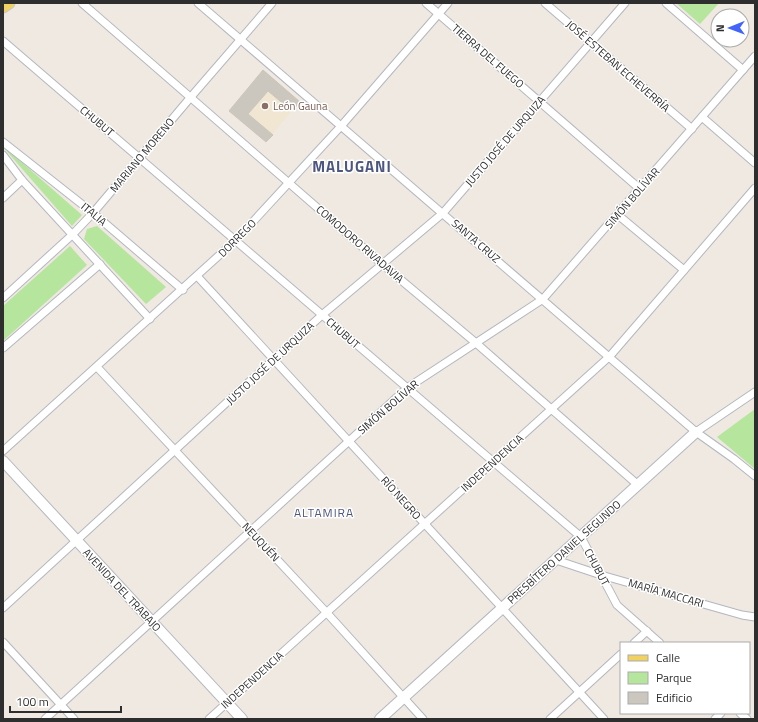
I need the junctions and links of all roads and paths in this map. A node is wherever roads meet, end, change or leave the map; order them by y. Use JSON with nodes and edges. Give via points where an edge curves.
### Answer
{"nodes":[{"id":1,"x":9,"y":3,"type":"edge"},
{"id":2,"x":82,"y":3,"type":"edge"},
{"id":3,"x":198,"y":3,"type":"edge"},
{"id":4,"x":272,"y":3,"type":"edge"},
{"id":5,"x":426,"y":3,"type":"edge"},
{"id":6,"x":448,"y":3,"type":"edge"},
{"id":7,"x":545,"y":3,"type":"edge"},
{"id":8,"x":625,"y":3,"type":"edge"},
{"id":9,"x":666,"y":3,"type":"edge"},
{"id":10,"x":3,"y":7,"type":"edge"},
{"id":11,"x":438,"y":14,"type":"junction"},
{"id":12,"x":241,"y":39,"type":"junction"},
{"id":13,"x":3,"y":41,"type":"edge"},
{"id":14,"x":591,"y":43,"type":"junction"},
{"id":15,"x":755,"y":56,"type":"edge"},
{"id":16,"x":743,"y":70,"type":"junction"},
{"id":17,"x":190,"y":98,"type":"junction"},
{"id":18,"x":540,"y":101,"type":"junction"},
{"id":19,"x":702,"y":117,"type":"junction"},
{"id":20,"x":342,"y":125,"type":"junction"},
{"id":21,"x":692,"y":129,"type":"junction"},
{"id":22,"x":3,"y":142,"type":"edge"},
{"id":23,"x":3,"y":155,"type":"edge"},
{"id":24,"x":141,"y":158,"type":"junction"},
{"id":25,"x":755,"y":163,"type":"edge"},
{"id":26,"x":22,"y":180,"type":"junction"},
{"id":27,"x":290,"y":182,"type":"junction"},
{"id":28,"x":755,"y":188,"type":"edge"},
{"id":29,"x":640,"y":189,"type":"junction"},
{"id":30,"x":3,"y":198,"type":"edge"},
{"id":31,"x":93,"y":213,"type":"junction"},
{"id":32,"x":443,"y":213,"type":"junction"},
{"id":33,"x":618,"y":214,"type":"junction"},
{"id":34,"x":72,"y":235,"type":"junction"},
{"id":35,"x":236,"y":240,"type":"junction"},
{"id":36,"x":100,"y":264,"type":"junction"},
{"id":37,"x":382,"y":264,"type":"junction"},
{"id":38,"x":684,"y":270,"type":"junction"},
{"id":39,"x":197,"y":276,"type":"junction"},
{"id":40,"x":183,"y":290,"type":"junction"},
{"id":41,"x":3,"y":298,"type":"edge"},
{"id":42,"x":543,"y":299,"type":"junction"},
{"id":43,"x":322,"y":315,"type":"junction"},
{"id":44,"x":150,"y":319,"type":"junction"},
{"id":45,"x":476,"y":343,"type":"junction"},
{"id":46,"x":3,"y":348,"type":"edge"},
{"id":47,"x":610,"y":356,"type":"junction"},
{"id":48,"x":274,"y":360,"type":"junction"},
{"id":49,"x":97,"y":367,"type":"junction"},
{"id":50,"x":407,"y":388,"type":"junction"},
{"id":51,"x":755,"y":392,"type":"edge"},
{"id":52,"x":552,"y":409,"type":"junction"},
{"id":53,"x":696,"y":432,"type":"junction"},
{"id":54,"x":350,"y":442,"type":"junction"},
{"id":55,"x":3,"y":450,"type":"edge"},
{"id":56,"x":175,"y":450,"type":"junction"},
{"id":57,"x":3,"y":461,"type":"edge"},
{"id":58,"x":494,"y":462,"type":"junction"},
{"id":59,"x":755,"y":476,"type":"edge"},
{"id":60,"x":638,"y":485,"type":"junction"},
{"id":61,"x":424,"y":523,"type":"junction"},
{"id":62,"x":251,"y":531,"type":"junction"},
{"id":63,"x":581,"y":537,"type":"junction"},
{"id":64,"x":76,"y":540,"type":"junction"},
{"id":65,"x":556,"y":560,"type":"junction"},
{"id":66,"x":601,"y":575,"type":"junction"},
{"id":67,"x":3,"y":608,"type":"edge"},
{"id":68,"x":502,"y":608,"type":"junction"},
{"id":69,"x":327,"y":613,"type":"junction"},
{"id":70,"x":755,"y":617,"type":"edge"},
{"id":71,"x":150,"y":621,"type":"junction"},
{"id":72,"x":647,"y":631,"type":"junction"},
{"id":73,"x":3,"y":642,"type":"edge"},
{"id":74,"x":635,"y":642,"type":"edge"},
{"id":75,"x":659,"y":642,"type":"edge"},
{"id":76,"x":620,"y":655,"type":"edge"},
{"id":77,"x":579,"y":692,"type":"junction"},
{"id":78,"x":403,"y":698,"type":"junction"},
{"id":79,"x":227,"y":702,"type":"junction"},
{"id":80,"x":61,"y":705,"type":"junction"},
{"id":81,"x":45,"y":719,"type":"edge"},
{"id":82,"x":74,"y":719,"type":"edge"},
{"id":83,"x":209,"y":719,"type":"edge"},
{"id":84,"x":242,"y":719,"type":"edge"},
{"id":85,"x":380,"y":719,"type":"edge"},
{"id":86,"x":423,"y":719,"type":"edge"},
{"id":87,"x":550,"y":719,"type":"edge"},
{"id":88,"x":604,"y":719,"type":"edge"}],
"edges":[{"from":1,"to":10,"type":"main road"},
{"from":2,"to":17,"type":"street","name":"COMODORO RIVADAVIA"},
{"from":3,"to":12,"type":"street","name":"SANTA CRUZ"},
{"from":4,"to":12,"type":"street","name":"MARIANO MORENO"},
{"from":5,"to":11,"type":"street","name":"TIERRA DEL FUEGO"},
{"from":6,"to":11,"type":"street","name":"DORREGO"},
{"from":7,"to":14,"type":"street","name":"JOSÉ ESTEBAN ECHEVERRÍA"},
{"from":8,"to":14,"type":"street","name":"JUSTO JOSÉ DE URQUIZA"},
{"from":9,"to":16,"type":"street"},
{"from":11,"to":18,"type":"street","name":"TIERRA DEL FUEGO"},
{"from":11,"to":20,"type":"street","name":"DORREGO"},
{"from":12,"to":17,"type":"street","name":"MARIANO MORENO"},
{"from":12,"to":20,"type":"street","name":"SANTA CRUZ"},
{"from":13,"to":24,"type":"street","name":"CHUBUT"},
{"from":14,"to":18,"type":"street","name":"JUSTO JOSÉ DE URQUIZA"},
{"from":14,"to":21,"type":"street","name":"JOSÉ ESTEBAN ECHEVERRÍA"},
{"from":15,"to":16,"type":"street","name":"SIMÓN BOLÍVAR"},
{"from":16,"to":19,"type":"street","name":"SIMÓN BOLÍVAR"},
{"from":17,"to":24,"type":"street","name":"MARIANO MORENO"},
{"from":17,"to":27,"type":"street","name":"COMODORO RIVADAVIA"},
{"from":18,"to":29,"type":"street","name":"TIERRA DEL FUEGO"},
{"from":18,"to":32,"type":"street","name":"JUSTO JOSÉ DE URQUIZA"},
{"from":19,"to":21,"type":"street","name":"SIMÓN BOLÍVAR"},
{"from":19,"to":25,"type":"street"},
{"from":20,"to":27,"type":"street","name":"DORREGO"},
{"from":20,"to":32,"type":"street","name":"SANTA CRUZ"},
{"from":21,"to":29,"type":"street","name":"SIMÓN BOLÍVAR"},
{"from":22,"to":31,"type":"street","name":"ITALIA"},
{"from":23,"to":26,"type":"street"},
{"from":24,"to":31,"type":"street","name":"MARIANO MORENO"},
{"from":24,"to":35,"type":"street","name":"CHUBUT"},
{"from":26,"to":30,"type":"street"},
{"from":26,"to":34,"type":"street"},
{"from":27,"to":35,"type":"street","name":"DORREGO"},
{"from":27,"to":37,"type":"street","name":"COMODORO RIVADAVIA"},
{"from":28,"to":38,"type":"street","name":"INDEPENDENCIA"},
{"from":29,"to":33,"type":"street","name":"SIMÓN BOLÍVAR"},
{"from":31,"to":34,"type":"street","name":"MARIANO MORENO"},
{"from":31,"to":40,"type":"street","name":"ITALIA"},
{"from":32,"to":37,"type":"street","name":"JUSTO JOSÉ DE URQUIZA"},
{"from":32,"to":42,"type":"street","name":"SANTA CRUZ"},
{"from":33,"to":38,"type":"street"},
{"from":33,"to":42,"type":"street","name":"SIMÓN BOLÍVAR"},
{"from":34,"to":36,"type":"street"},
{"from":34,"to":41,"type":"street","name":"MARIANO MORENO"},
{"from":35,"to":39,"type":"street","name":"DORREGO"},
{"from":35,"to":43,"type":"street","name":"CHUBUT"},
{"from":36,"to":44,"type":"street"},
{"from":36,"to":46,"type":"street"},
{"from":37,"to":43,"type":"street","name":"JUSTO JOSÉ DE URQUIZA"},
{"from":37,"to":45,"type":"street","name":"COMODORO RIVADAVIA"},
{"from":38,"to":47,"type":"street","name":"INDEPENDENCIA"},
{"from":39,"to":40,"type":"street","name":"DORREGO"},
{"from":39,"to":48,"type":"street","name":"RÍO NEGRO"},
{"from":40,"to":44,"type":"street","name":"DORREGO"},
{"from":42,"to":45,"type":"street","name":"SIMÓN BOLÍVAR"},
{"from":42,"to":47,"type":"street","name":"SANTA CRUZ"},
{"from":43,"to":48,"type":"street","name":"JUSTO JOSÉ DE URQUIZA"},
{"from":43,"to":50,"type":"street","name":"CHUBUT"},
{"from":44,"to":49,"type":"street","name":"DORREGO"},
{"from":45,"to":50,"type":"street","name":"SIMÓN BOLÍVAR"},
{"from":45,"to":52,"type":"street","name":"COMODORO RIVADAVIA"},
{"from":47,"to":52,"type":"street","name":"INDEPENDENCIA"},
{"from":47,"to":53,"type":"street","name":"SANTA CRUZ"},
{"from":48,"to":54,"type":"street","name":"RÍO NEGRO"},
{"from":48,"to":56,"type":"street","name":"JUSTO JOSÉ DE URQUIZA"},
{"from":49,"to":55,"type":"street","name":"DORREGO"},
{"from":49,"to":56,"type":"street","name":"NEUQUÉN"},
{"from":50,"to":54,"type":"street","name":"SIMÓN BOLÍVAR"},
{"from":50,"to":58,"type":"street","name":"CHUBUT"},
{"from":51,"to":53,"type":"street","name":"PRESBÍTERO DANIEL SEGUNDO"},
{"from":52,"to":58,"type":"street","name":"INDEPENDENCIA"},
{"from":52,"to":60,"type":"street","name":"COMODORO RIVADAVIA"},
{"from":53,"to":59,"type":"street","name":"SANTA CRUZ"},
{"from":53,"to":60,"type":"main road","name":"PRESBÍTERO DANIEL SEGUNDO"},
{"from":54,"to":61,"type":"street","name":"RÍO NEGRO"},
{"from":54,"to":62,"type":"street","name":"SIMÓN BOLÍVAR"},
{"from":56,"to":62,"type":"street","name":"NEUQUÉN"},
{"from":56,"to":64,"type":"street","name":"JUSTO JOSÉ DE URQUIZA"},
{"from":57,"to":64,"type":"main road","name":"AVENIDA DEL TRABAJO"},
{"from":58,"to":61,"type":"street","name":"INDEPENDENCIA"},
{"from":58,"to":63,"type":"street","name":"CHUBUT"},
{"from":60,"to":63,"type":"main road","name":"PRESBÍTERO DANIEL SEGUNDO"},
{"from":61,"to":68,"type":"street","name":"RÍO NEGRO"},
{"from":61,"to":69,"type":"street","name":"INDEPENDENCIA"},
{"from":62,"to":69,"type":"street","name":"NEUQUÉN"},
{"from":62,"to":71,"type":"street","name":"SIMÓN BOLÍVAR"},
{"from":63,"to":65,"type":"main road","name":"PRESBÍTERO DANIEL SEGUNDO"},
{"from":63,"to":66,"type":"street","name":"CHUBUT"},
{"from":64,"to":67,"type":"street","name":"JUSTO JOSÉ DE URQUIZA"},
{"from":64,"to":71,"type":"main road","name":"AVENIDA DEL TRABAJO"},
{"from":65,"to":66,"type":"street","name":"MARÍA MACCARI"},
{"from":65,"to":68,"type":"main road","name":"PRESBÍTERO DANIEL SEGUNDO"},
{"from":66,"to":70,"type":"street","name":"MARÍA MACCARI"},
{"from":66,"to":72,"type":"street","name":"CHUBUT","via":[[617,605]]},
{"from":68,"to":77,"type":"street","name":"RÍO NEGRO"},
{"from":68,"to":78,"type":"main road","name":"PRESBÍTERO DANIEL SEGUNDO"},
{"from":69,"to":78,"type":"street","name":"NEUQUÉN"},
{"from":69,"to":79,"type":"street","name":"INDEPENDENCIA"},
{"from":71,"to":79,"type":"main road","name":"AVENIDA DEL TRABAJO"},
{"from":71,"to":80,"type":"street","name":"SIMÓN BOLÍVAR"},
{"from":72,"to":74,"type":"street"},
{"from":72,"to":75,"type":"street","name":"CHUBUT"},
{"from":73,"to":80,"type":"street"},
{"from":76,"to":77,"type":"street"},
{"from":77,"to":87,"type":"street"},
{"from":77,"to":88,"type":"street","name":"RÍO NEGRO"},
{"from":78,"to":85,"type":"main road","name":"PRESBÍTERO DANIEL SEGUNDO"},
{"from":78,"to":86,"type":"street","name":"NEUQUÉN"},
{"from":79,"to":83,"type":"street","name":"INDEPENDENCIA"},
{"from":79,"to":84,"type":"main road","name":"AVENIDA DEL TRABAJO"},
{"from":80,"to":81,"type":"street","name":"SIMÓN BOLÍVAR"},
{"from":80,"to":82,"type":"street"}]}
